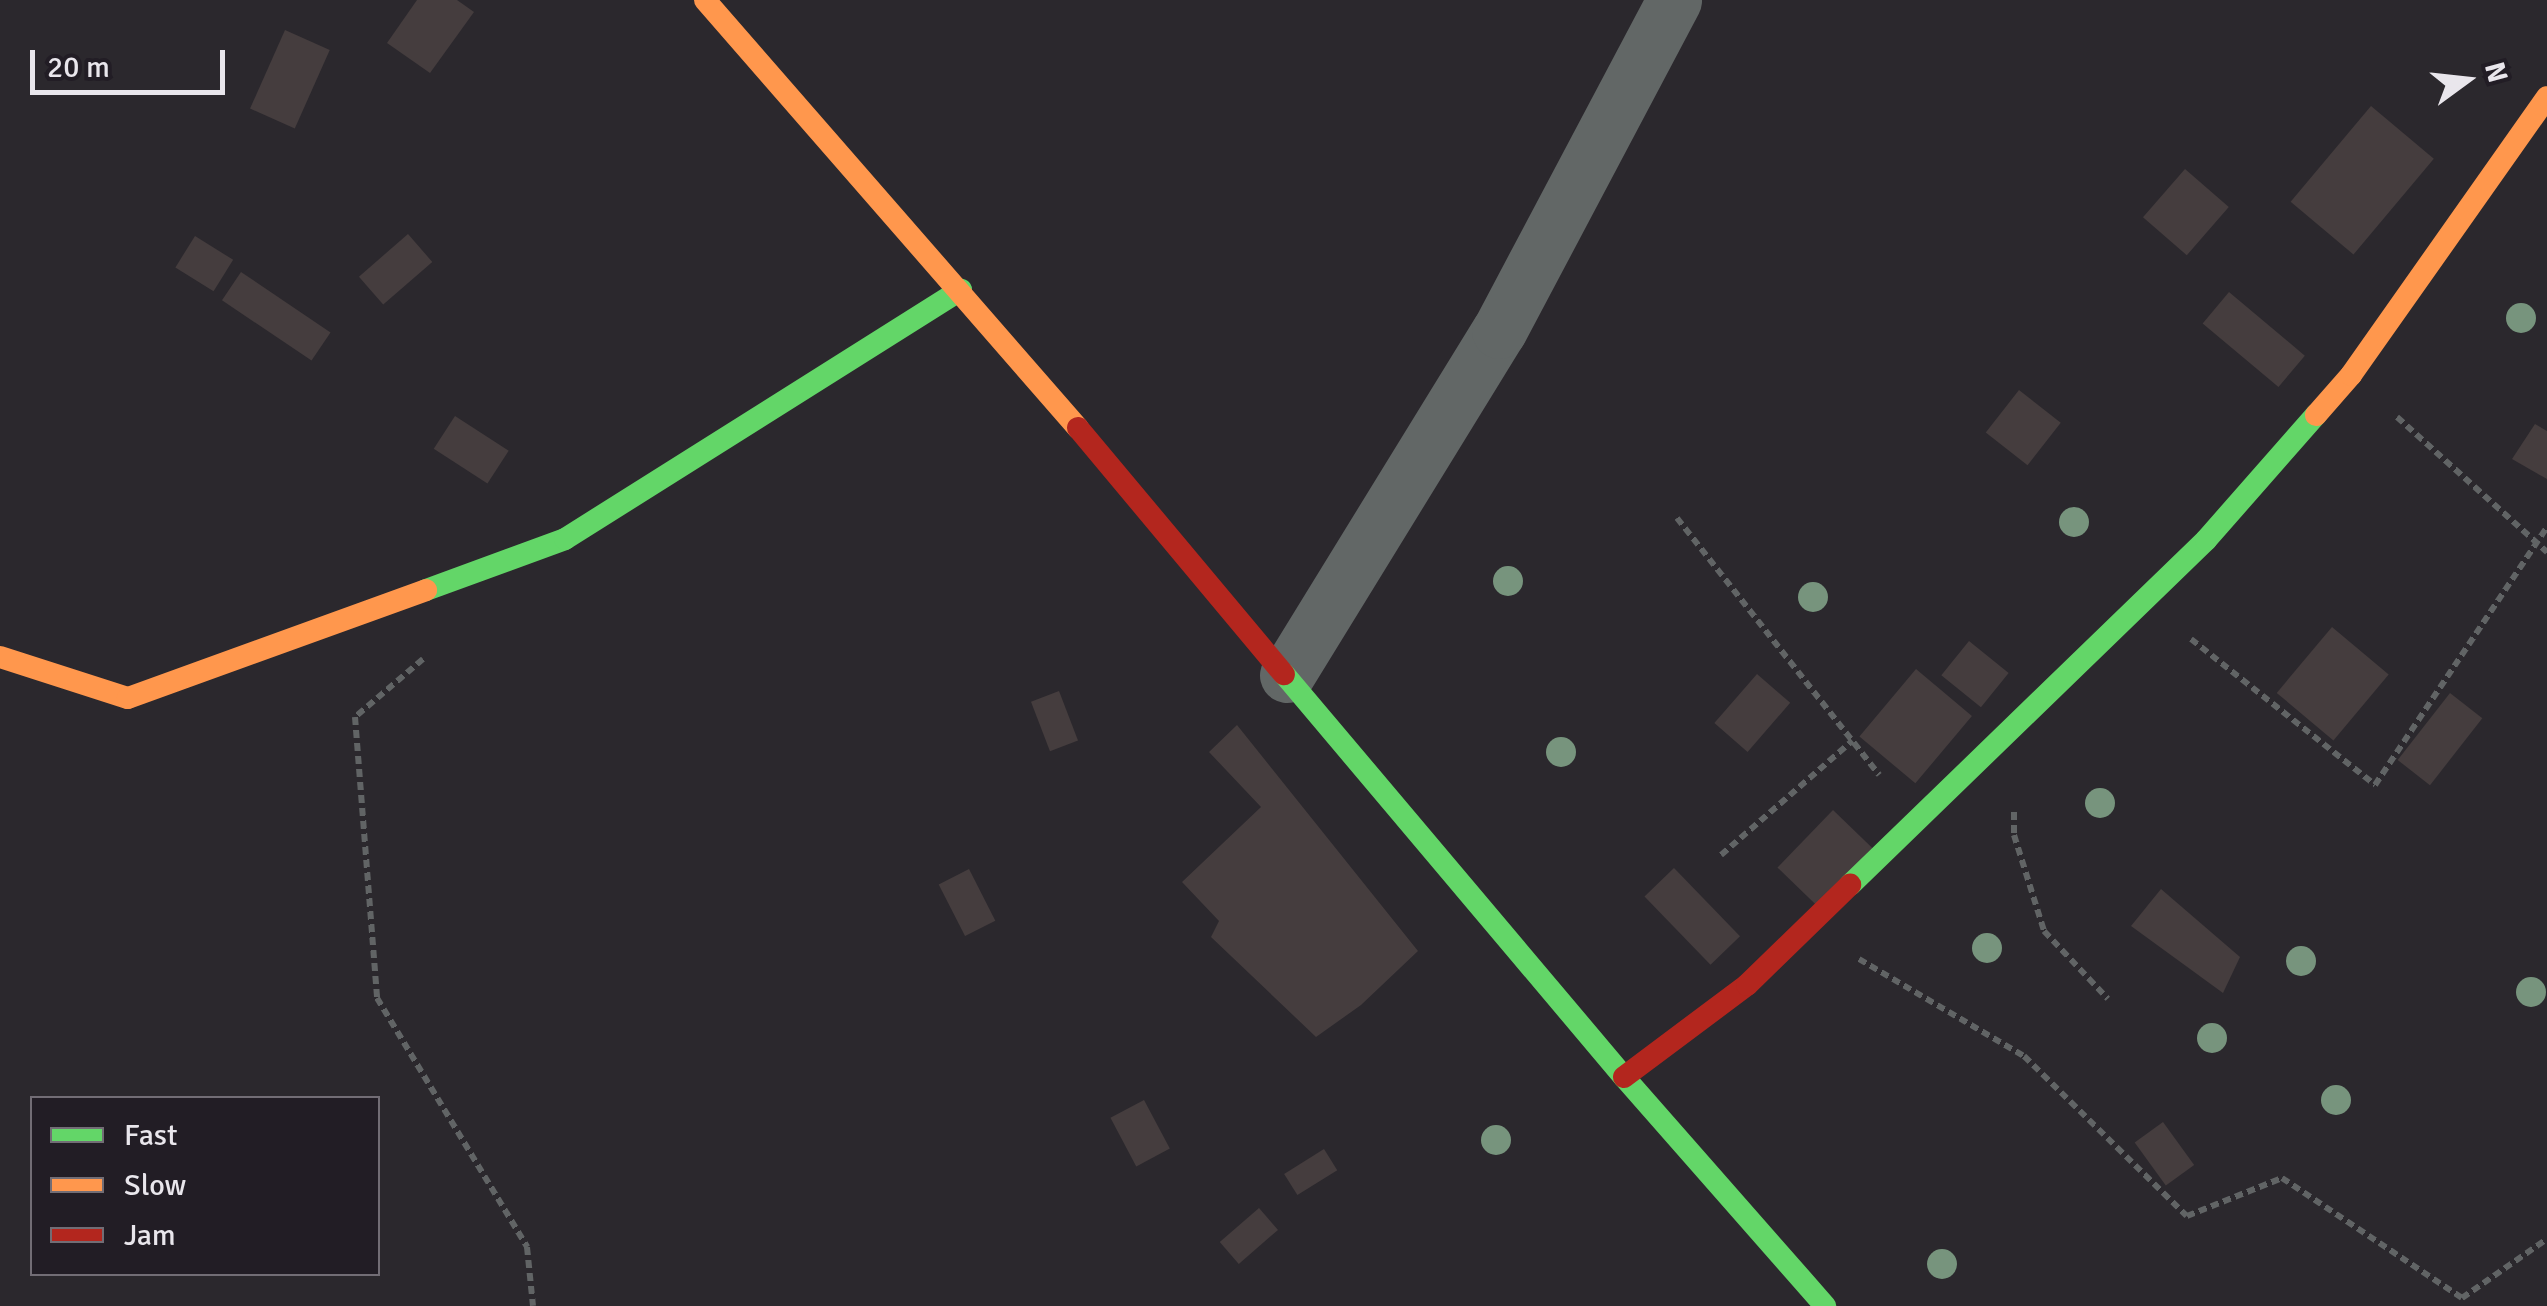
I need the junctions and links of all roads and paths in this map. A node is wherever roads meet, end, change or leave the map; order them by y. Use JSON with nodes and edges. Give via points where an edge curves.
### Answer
{"nodes":[{"id":1,"x":705,"y":0,"type":"edge"},
{"id":2,"x":1674,"y":0,"type":"edge"},
{"id":3,"x":2547,"y":97,"type":"edge"},
{"id":4,"x":961,"y":290,"type":"junction"},
{"id":5,"x":2352,"y":376,"type":"junction"},
{"id":6,"x":1678,"y":518,"type":"dead end"},
{"id":7,"x":2547,"y":527,"type":"edge"},
{"id":8,"x":2537,"y":542,"type":"junction"},
{"id":9,"x":2547,"y":552,"type":"edge"},
{"id":10,"x":2143,"y":601,"type":"junction"},
{"id":11,"x":430,"y":653,"type":"dead end"},
{"id":12,"x":0,"y":657,"type":"edge"},
{"id":13,"x":1287,"y":675,"type":"junction"},
{"id":14,"x":2013,"y":731,"type":"junction"},
{"id":15,"x":1852,"y":740,"type":"junction"},
{"id":16,"x":1916,"y":823,"type":"junction"},
{"id":17,"x":1721,"y":854,"type":"dead end"},
{"id":18,"x":1807,"y":928,"type":"junction"},
{"id":19,"x":2108,"y":998,"type":"dead end"},
{"id":20,"x":1624,"y":1077,"type":"junction"},
{"id":21,"x":2547,"y":1239,"type":"edge"},
{"id":22,"x":533,"y":1306,"type":"edge"},
{"id":23,"x":1825,"y":1306,"type":"edge"}],
"edges":[{"from":1,"to":4,"type":"street"},
{"from":2,"to":13,"type":"street","via":[[1499,330]]},
{"from":3,"to":5,"type":"street"},
{"from":4,"to":12,"type":"street","via":[[565,538],[128,698]]},
{"from":4,"to":13,"type":"street"},
{"from":5,"to":8,"type":"path"},
{"from":5,"to":10,"type":"street"},
{"from":6,"to":15,"type":"path"},
{"from":7,"to":8,"type":"path"},
{"from":8,"to":9,"type":"path"},
{"from":8,"to":10,"type":"path","via":[[2375,785]]},
{"from":10,"to":14,"type":"street"},
{"from":11,"to":22,"type":"path","via":[[355,717],[377,998],[527,1246]]},
{"from":13,"to":20,"type":"street"},
{"from":14,"to":16,"type":"street"},
{"from":14,"to":19,"type":"path","via":[[2014,835],[2044,931]]},
{"from":15,"to":16,"type":"path"},
{"from":15,"to":17,"type":"path"},
{"from":16,"to":18,"type":"street"},
{"from":18,"to":20,"type":"street","via":[[1747,985]]},
{"from":18,"to":21,"type":"path","via":[[2024,1056],[2186,1216],[2282,1178],[2462,1298]]},
{"from":20,"to":23,"type":"street"}]}
